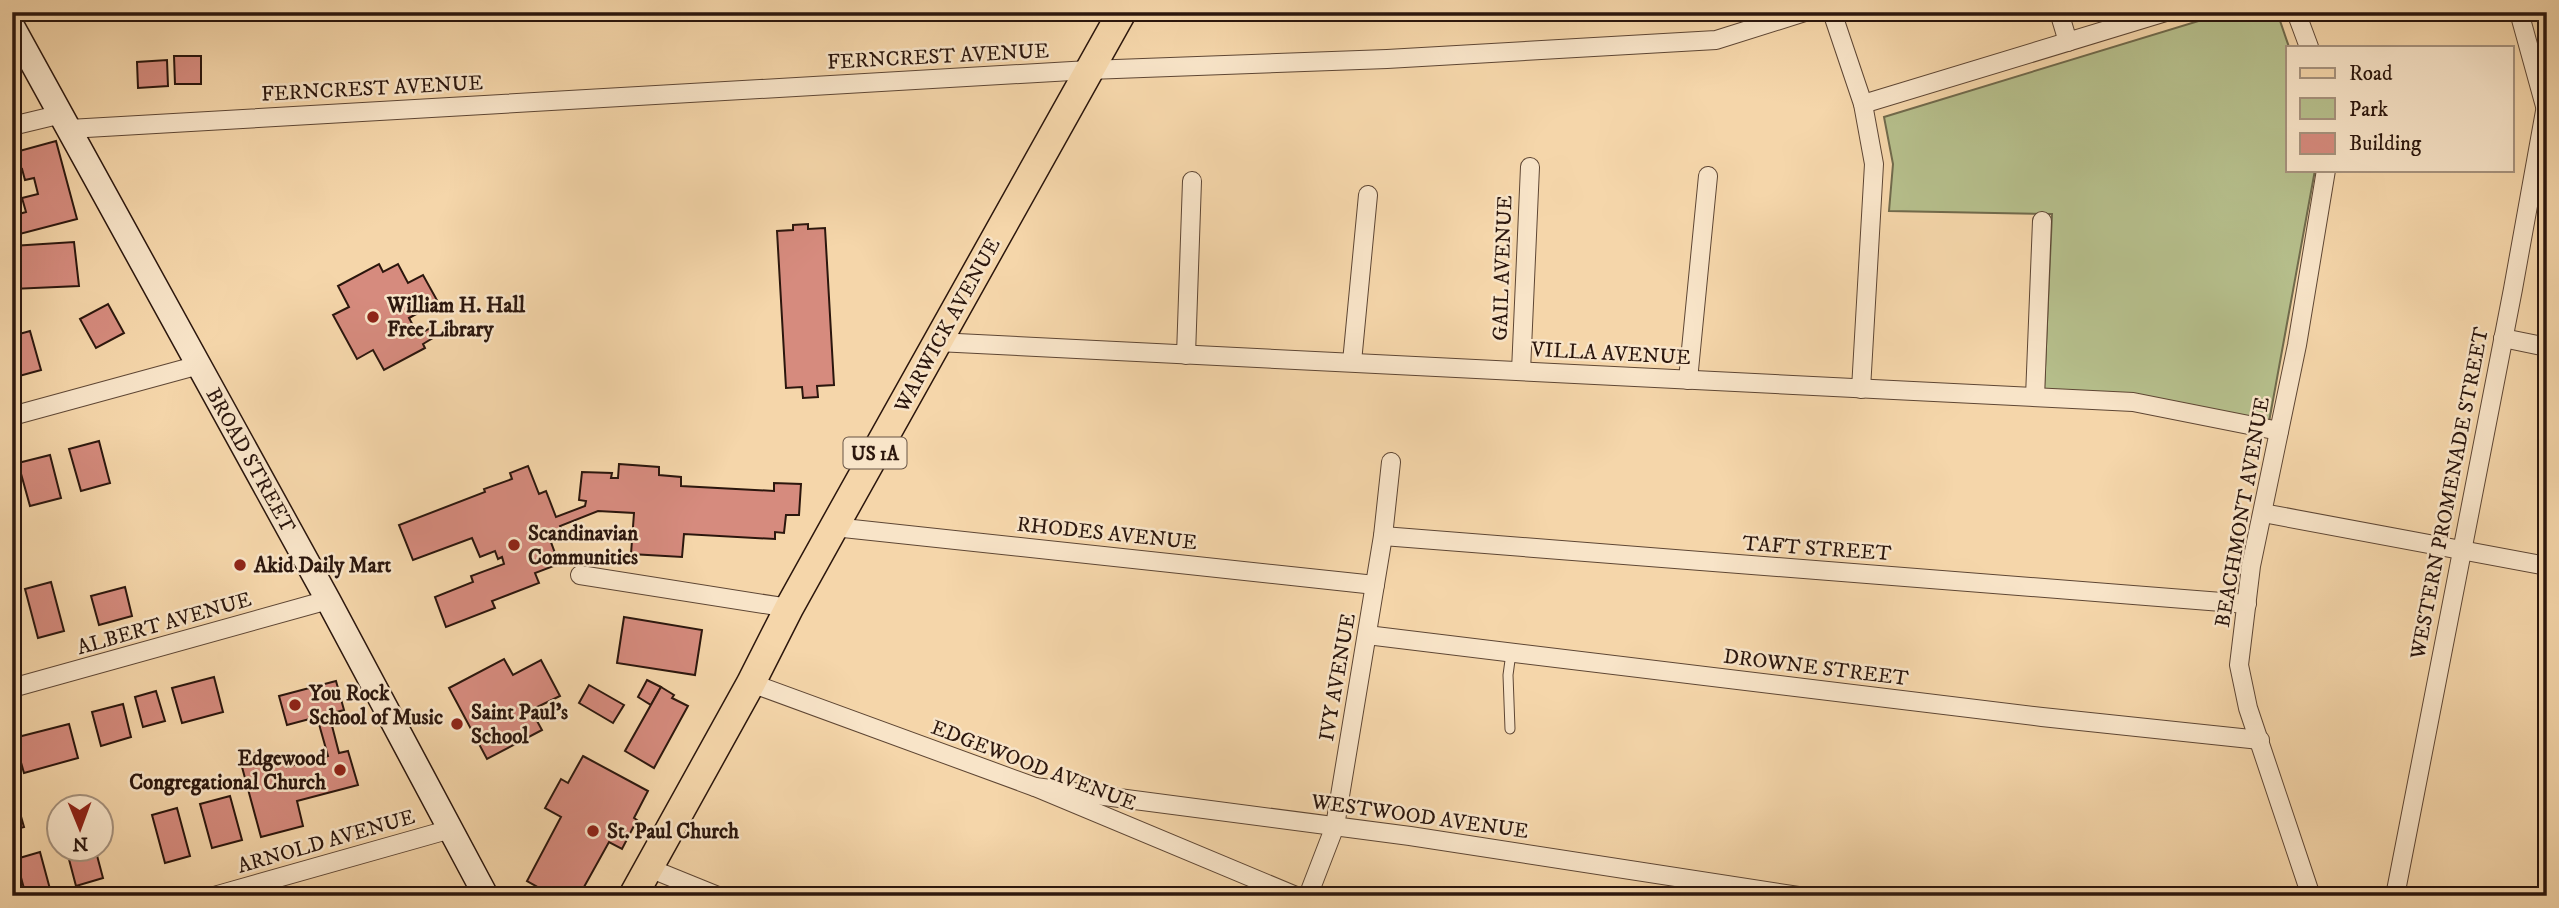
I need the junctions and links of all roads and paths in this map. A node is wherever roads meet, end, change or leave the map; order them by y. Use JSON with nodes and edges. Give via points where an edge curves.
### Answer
{"nodes":[{"id":1,"x":1122,"y":12,"type":"edge"},
{"id":2,"x":1805,"y":12,"type":"edge"},
{"id":3,"x":1832,"y":12,"type":"edge"},
{"id":4,"x":2059,"y":12,"type":"edge"},
{"id":5,"x":2166,"y":12,"type":"edge"},
{"id":6,"x":2296,"y":12,"type":"edge"},
{"id":7,"x":2519,"y":12,"type":"edge"},
{"id":8,"x":12,"y":26,"type":"edge"},
{"id":9,"x":2068,"y":42,"type":"junction"},
{"id":10,"x":2309,"y":46,"type":"edge"},
{"id":11,"x":1089,"y":70,"type":"junction"},
{"id":12,"x":2546,"y":103,"type":"edge"},
{"id":13,"x":1863,"y":104,"type":"junction"},
{"id":14,"x":66,"y":122,"type":"junction"},
{"id":15,"x":12,"y":126,"type":"edge"},
{"id":16,"x":1530,"y":167,"type":"dead end"},
{"id":17,"x":2326,"y":172,"type":"edge"},
{"id":18,"x":1708,"y":176,"type":"dead end"},
{"id":19,"x":1192,"y":181,"type":"dead end"},
{"id":20,"x":1368,"y":195,"type":"dead end"},
{"id":21,"x":2042,"y":221,"type":"dead end"},
{"id":22,"x":2503,"y":338,"type":"junction"},
{"id":23,"x":937,"y":342,"type":"junction"},
{"id":24,"x":2547,"y":347,"type":"edge"},
{"id":25,"x":1186,"y":355,"type":"junction"},
{"id":26,"x":1352,"y":362,"type":"junction"},
{"id":27,"x":199,"y":365,"type":"junction"},
{"id":28,"x":1521,"y":371,"type":"junction"},
{"id":29,"x":1688,"y":380,"type":"junction"},
{"id":30,"x":1861,"y":389,"type":"junction"},
{"id":31,"x":2035,"y":397,"type":"junction"},
{"id":32,"x":12,"y":416,"type":"edge"},
{"id":33,"x":2279,"y":431,"type":"junction"},
{"id":34,"x":1391,"y":462,"type":"dead end"},
{"id":35,"x":2263,"y":513,"type":"junction"},
{"id":36,"x":834,"y":527,"type":"junction"},
{"id":37,"x":1383,"y":536,"type":"junction"},
{"id":38,"x":2462,"y":551,"type":"junction"},
{"id":39,"x":2547,"y":566,"type":"edge"},
{"id":40,"x":580,"y":575,"type":"dead end"},
{"id":41,"x":1375,"y":585,"type":"junction"},
{"id":42,"x":328,"y":600,"type":"junction"},
{"id":43,"x":2246,"y":604,"type":"junction"},
{"id":44,"x":789,"y":608,"type":"junction"},
{"id":45,"x":1367,"y":635,"type":"junction"},
{"id":46,"x":1511,"y":653,"type":"junction"},
{"id":47,"x":751,"y":684,"type":"junction"},
{"id":48,"x":12,"y":688,"type":"edge"},
{"id":49,"x":1510,"y":729,"type":"dead end"},
{"id":50,"x":2260,"y":740,"type":"junction"},
{"id":51,"x":1035,"y":787,"type":"junction"},
{"id":52,"x":1335,"y":826,"type":"junction"},
{"id":53,"x":451,"y":829,"type":"junction"},
{"id":54,"x":649,"y":868,"type":"junction"},
{"id":55,"x":214,"y":896,"type":"edge"},
{"id":56,"x":486,"y":896,"type":"edge"},
{"id":57,"x":633,"y":896,"type":"edge"},
{"id":58,"x":719,"y":896,"type":"edge"},
{"id":59,"x":1296,"y":896,"type":"edge"},
{"id":60,"x":1308,"y":896,"type":"edge"},
{"id":61,"x":1798,"y":896,"type":"edge"},
{"id":62,"x":2311,"y":896,"type":"edge"},
{"id":63,"x":2395,"y":896,"type":"edge"}],
"edges":[{"from":1,"to":11,"type":"main road","name":"WARWICK AVENUE","number":"US 1A"},
{"from":2,"to":11,"type":"street","name":"FERNCREST AVENUE","via":[[1716,40]]},
{"from":3,"to":13,"type":"street"},
{"from":4,"to":9,"type":"street"},
{"from":5,"to":9,"type":"street"},
{"from":6,"to":10,"type":"street"},
{"from":7,"to":12,"type":"street"},
{"from":8,"to":14,"type":"main road","name":"BROAD STREET"},
{"from":9,"to":13,"type":"street"},
{"from":11,"to":14,"type":"street","name":"FERNCREST AVENUE"},
{"from":11,"to":23,"type":"main road","name":"WARWICK AVENUE","number":"US 1A"},
{"from":12,"to":22,"type":"street","name":"WESTERN PROMENADE STREET"},
{"from":13,"to":30,"type":"street","via":[[1874,164]]},
{"from":14,"to":15,"type":"street","name":"FERNCREST AVENUE"},
{"from":14,"to":27,"type":"main road","name":"BROAD STREET"},
{"from":16,"to":28,"type":"street","name":"GAIL AVENUE"},
{"from":17,"to":33,"type":"street","name":"BEACHMONT AVENUE"},
{"from":18,"to":29,"type":"street"},
{"from":19,"to":25,"type":"street"},
{"from":20,"to":26,"type":"street"},
{"from":21,"to":31,"type":"street"},
{"from":22,"to":24,"type":"street"},
{"from":22,"to":38,"type":"street","name":"WESTERN PROMENADE STREET"},
{"from":23,"to":25,"type":"street","name":"VILLA AVENUE"},
{"from":23,"to":36,"type":"main road","name":"WARWICK AVENUE","number":"US 1A"},
{"from":25,"to":26,"type":"street","name":"VILLA AVENUE"},
{"from":26,"to":28,"type":"street","name":"VILLA AVENUE"},
{"from":27,"to":32,"type":"street"},
{"from":27,"to":42,"type":"main road","name":"BROAD STREET"},
{"from":28,"to":29,"type":"street","name":"VILLA AVENUE"},
{"from":29,"to":30,"type":"street","name":"VILLA AVENUE"},
{"from":30,"to":31,"type":"street","name":"VILLA AVENUE"},
{"from":31,"to":33,"type":"street","name":"VILLA AVENUE","via":[[2133,402]]},
{"from":33,"to":35,"type":"street","name":"BEACHMONT AVENUE"},
{"from":34,"to":37,"type":"street","name":"IVY AVENUE"},
{"from":35,"to":38,"type":"street"},
{"from":35,"to":43,"type":"street","name":"BEACHMONT AVENUE"},
{"from":36,"to":41,"type":"street","name":"RHODES AVENUE"},
{"from":36,"to":44,"type":"main road","name":"WARWICK AVENUE","number":"US 1A"},
{"from":37,"to":41,"type":"street","name":"IVY AVENUE"},
{"from":37,"to":43,"type":"street","name":"TAFT STREET"},
{"from":38,"to":39,"type":"street"},
{"from":38,"to":63,"type":"street","name":"WESTERN PROMENADE STREET"},
{"from":40,"to":44,"type":"street"},
{"from":41,"to":45,"type":"street","name":"IVY AVENUE"},
{"from":42,"to":48,"type":"street","name":"ALBERT AVENUE"},
{"from":42,"to":53,"type":"main road","name":"BROAD STREET"},
{"from":43,"to":50,"type":"street","name":"BEACHMONT AVENUE","via":[[2239,665]]},
{"from":44,"to":47,"type":"main road","name":"WARWICK AVENUE","number":"US 1A"},
{"from":45,"to":46,"type":"street","name":"DROWNE STREET"},
{"from":45,"to":52,"type":"street","name":"IVY AVENUE"},
{"from":46,"to":49,"type":"lane"},
{"from":46,"to":50,"type":"street","name":"DROWNE STREET"},
{"from":47,"to":51,"type":"street","name":"EDGEWOOD AVENUE"},
{"from":47,"to":54,"type":"main road","name":"WARWICK AVENUE","number":"US 1A"},
{"from":50,"to":62,"type":"street","name":"BEACHMONT AVENUE"},
{"from":51,"to":52,"type":"street","name":"WESTWOOD AVENUE"},
{"from":51,"to":59,"type":"street","name":"EDGEWOOD AVENUE"},
{"from":52,"to":60,"type":"street","name":"IVY AVENUE"},
{"from":52,"to":61,"type":"street","name":"WESTWOOD AVENUE"},
{"from":53,"to":55,"type":"street","name":"ARNOLD AVENUE"},
{"from":53,"to":56,"type":"main road","name":"BROAD STREET"},
{"from":54,"to":57,"type":"main road","name":"WARWICK AVENUE","number":"US 1A"},
{"from":54,"to":58,"type":"street"}]}
